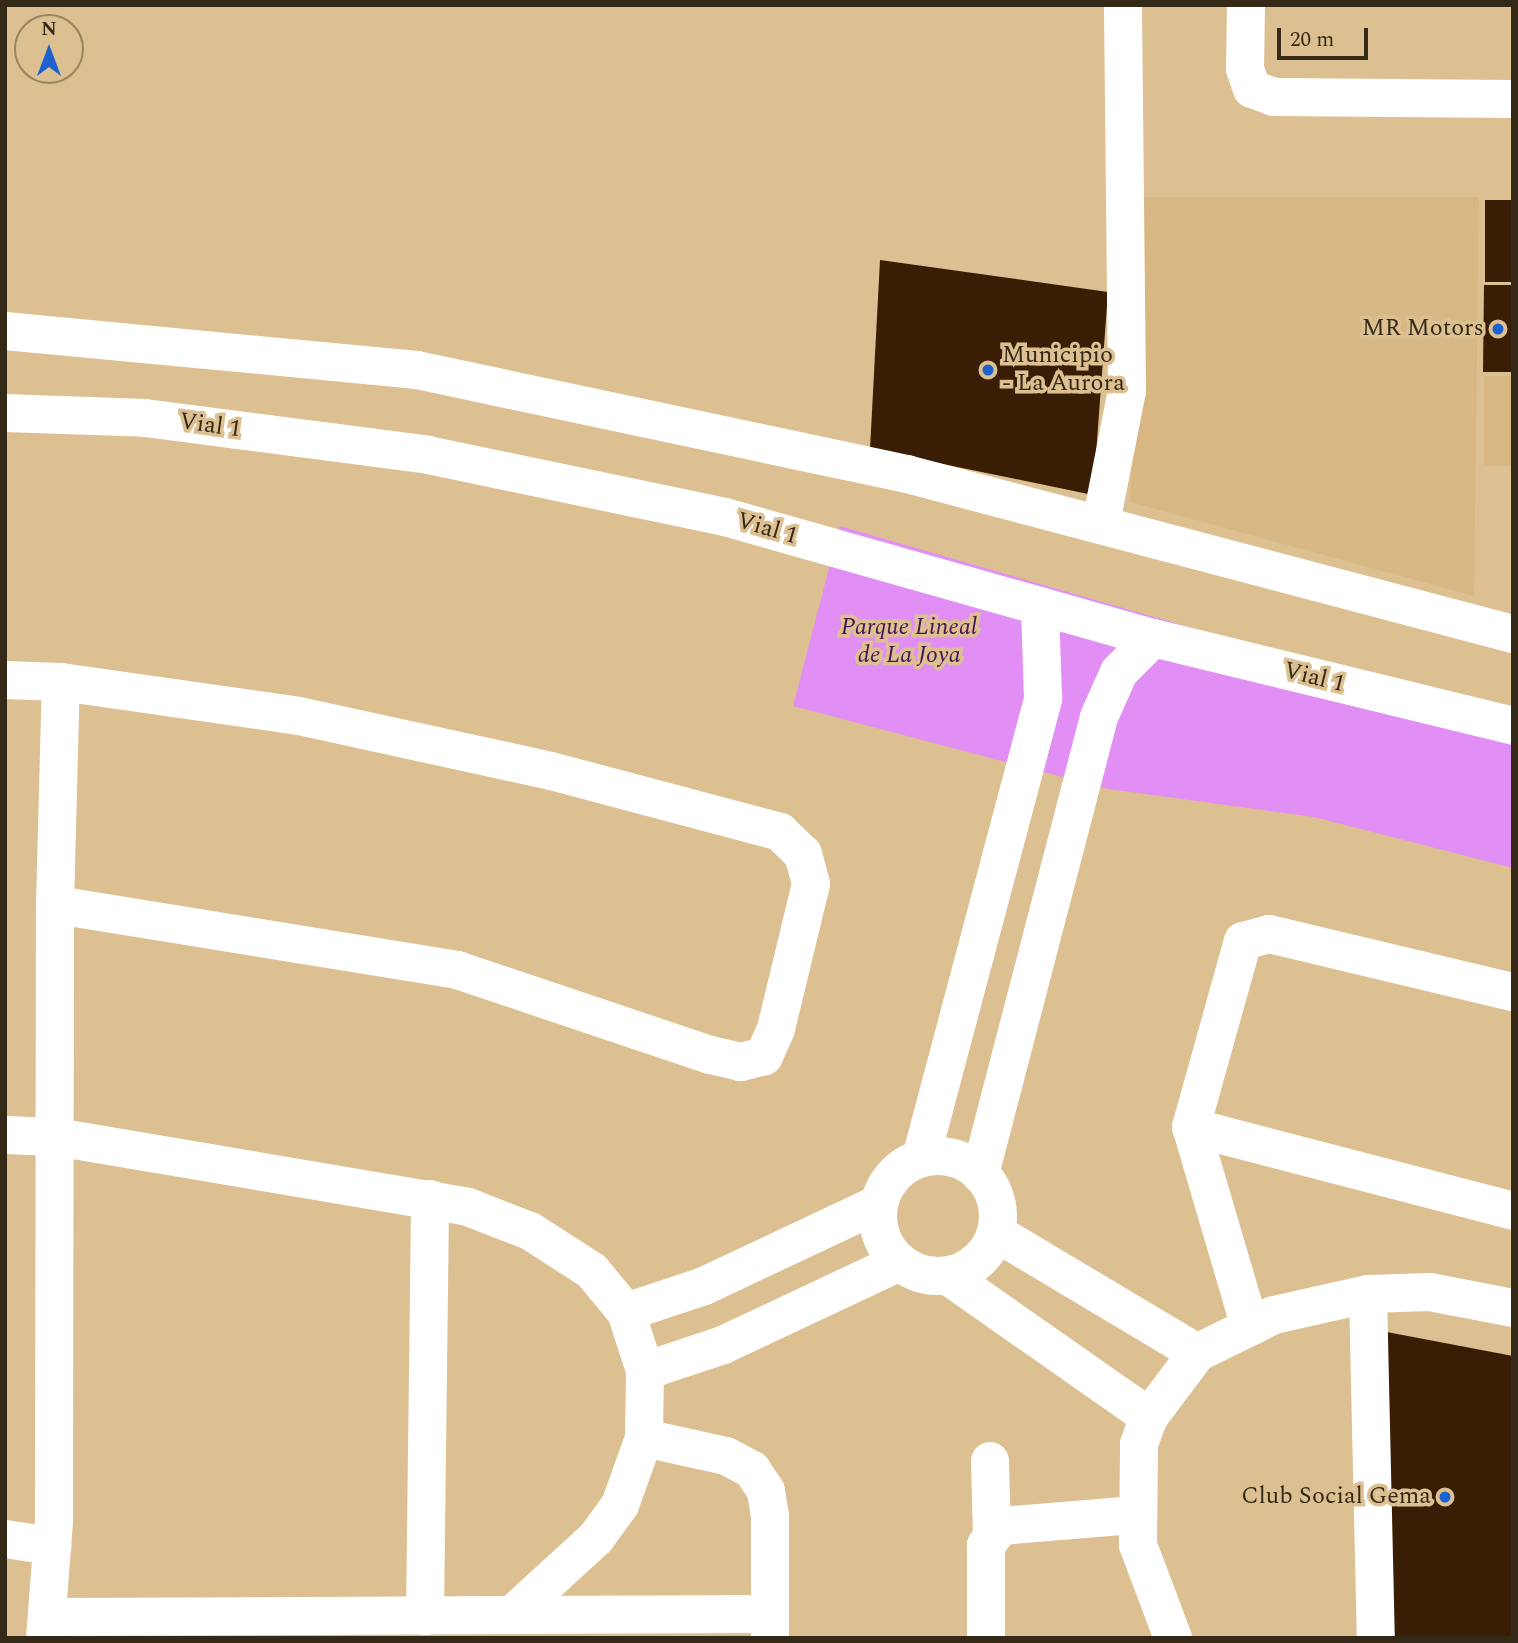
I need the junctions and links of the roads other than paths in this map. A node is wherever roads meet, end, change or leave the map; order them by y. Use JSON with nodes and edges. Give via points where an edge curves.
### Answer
{"nodes":[{"id":1,"x":1123,"y":5,"type":"edge"},
{"id":2,"x":1246,"y":5,"type":"edge"},
{"id":3,"x":1513,"y":99,"type":"edge"},
{"id":4,"x":5,"y":331,"type":"edge"},
{"id":5,"x":5,"y":413,"type":"edge"},
{"id":6,"x":1101,"y":523,"type":"junction"},
{"id":7,"x":1040,"y":606,"type":"junction"},
{"id":8,"x":1513,"y":634,"type":"edge"},
{"id":9,"x":1153,"y":638,"type":"junction"},
{"id":10,"x":5,"y":680,"type":"edge"},
{"id":11,"x":61,"y":682,"type":"junction"},
{"id":12,"x":1513,"y":726,"type":"edge"},
{"id":13,"x":55,"y":905,"type":"junction"},
{"id":14,"x":1513,"y":992,"type":"edge"},
{"id":15,"x":1191,"y":1127,"type":"junction"},
{"id":16,"x":5,"y":1135,"type":"edge"},
{"id":17,"x":56,"y":1137,"type":"junction"},
{"id":18,"x":922,"y":1158,"type":"junction"},
{"id":19,"x":980,"y":1174,"type":"junction"},
{"id":20,"x":430,"y":1199,"type":"junction"},
{"id":21,"x":878,"y":1204,"type":"junction"},
{"id":22,"x":1513,"y":1211,"type":"edge"},
{"id":23,"x":996,"y":1233,"type":"junction"},
{"id":24,"x":899,"y":1262,"type":"junction"},
{"id":25,"x":948,"y":1276,"type":"junction"},
{"id":26,"x":1368,"y":1294,"type":"junction"},
{"id":27,"x":1513,"y":1308,"type":"edge"},
{"id":28,"x":626,"y":1312,"type":"junction"},
{"id":29,"x":1250,"y":1327,"type":"junction"},
{"id":30,"x":1197,"y":1353,"type":"junction"},
{"id":31,"x":645,"y":1371,"type":"junction"},
{"id":32,"x":1149,"y":1417,"type":"junction"},
{"id":33,"x":644,"y":1438,"type":"junction"},
{"id":34,"x":990,"y":1461,"type":"dead end"},
{"id":35,"x":1136,"y":1515,"type":"junction"},
{"id":36,"x":992,"y":1535,"type":"junction"},
{"id":37,"x":5,"y":1539,"type":"edge"},
{"id":38,"x":52,"y":1546,"type":"junction"},
{"id":39,"x":512,"y":1615,"type":"junction"},
{"id":40,"x":425,"y":1616,"type":"junction"},
{"id":41,"x":770,"y":1626,"type":"edge"},
{"id":42,"x":46,"y":1628,"type":"edge"},
{"id":43,"x":986,"y":1638,"type":"edge"},
{"id":44,"x":1173,"y":1638,"type":"edge"},
{"id":45,"x":1376,"y":1638,"type":"edge"}],
"edges":[{"from":1,"to":6,"type":"street","via":[[1127,391]]},
{"from":2,"to":3,"type":"street","via":[[1244,69],[1252,89],[1274,97]]},
{"from":4,"to":6,"type":"street","via":[[417,370],[907,474]]},
{"from":5,"to":7,"type":"street","name":"Vial 1","via":[[145,418],[428,455],[725,517]]},
{"from":6,"to":8,"type":"street"},
{"from":7,"to":9,"type":"street","name":"Vial 1"},
{"from":7,"to":18,"type":"street","via":[[1043,698]]},
{"from":9,"to":12,"type":"street","name":"Vial 1"},
{"from":9,"to":19,"type":"street","via":[[1119,672],[1099,717]]},
{"from":10,"to":11,"type":"street"},
{"from":11,"to":13,"type":"street"},
{"from":11,"to":13,"type":"street","via":[[299,716],[714,813],[780,832],[803,854],[811,884],[776,1029],[764,1056],[741,1062],[458,970]]},
{"from":13,"to":17,"type":"street"},
{"from":14,"to":15,"type":"street","via":[[1254,935],[1236,953]]},
{"from":15,"to":22,"type":"street"},
{"from":15,"to":29,"type":"street"},
{"from":16,"to":17,"type":"street"},
{"from":17,"to":20,"type":"street"},
{"from":17,"to":38,"type":"street"},
{"from":18,"to":19,"type":"street","via":[[963,1161]]},
{"from":18,"to":21,"type":"street","via":[[899,1171]]},
{"from":19,"to":23,"type":"street","via":[[998,1212]]},
{"from":20,"to":28,"type":"street","via":[[530,1231],[592,1270]]},
{"from":20,"to":40,"type":"street"},
{"from":21,"to":24,"type":"street","via":[[883,1242]]},
{"from":21,"to":28,"type":"street","via":[[704,1286]]},
{"from":23,"to":25,"type":"street","via":[[978,1260]]},
{"from":23,"to":30,"type":"street"},
{"from":24,"to":25,"type":"street","via":[[922,1275]]},
{"from":24,"to":31,"type":"street","via":[[723,1345]]},
{"from":25,"to":32,"type":"street"},
{"from":26,"to":27,"type":"street","via":[[1430,1292]]},
{"from":26,"to":29,"type":"street","via":[[1275,1315]]},
{"from":26,"to":45,"type":"street"},
{"from":28,"to":31,"type":"street"},
{"from":29,"to":30,"type":"street"},
{"from":30,"to":32,"type":"street"},
{"from":31,"to":33,"type":"street"},
{"from":32,"to":35,"type":"street","via":[[1139,1444]]},
{"from":33,"to":39,"type":"street","via":[[620,1505],[604,1527],[570,1567]]},
{"from":33,"to":41,"type":"street","via":[[726,1456],[752,1470],[766,1491],[770,1516]]},
{"from":34,"to":36,"type":"street"},
{"from":35,"to":36,"type":"street","via":[[1016,1520]]},
{"from":35,"to":44,"type":"street","via":[[1138,1545]]},
{"from":36,"to":43,"type":"street","via":[[985,1558]]},
{"from":37,"to":38,"type":"street"},
{"from":38,"to":42,"type":"street"},
{"from":39,"to":40,"type":"street"},
{"from":39,"to":41,"type":"street"},
{"from":40,"to":42,"type":"street"}]}
